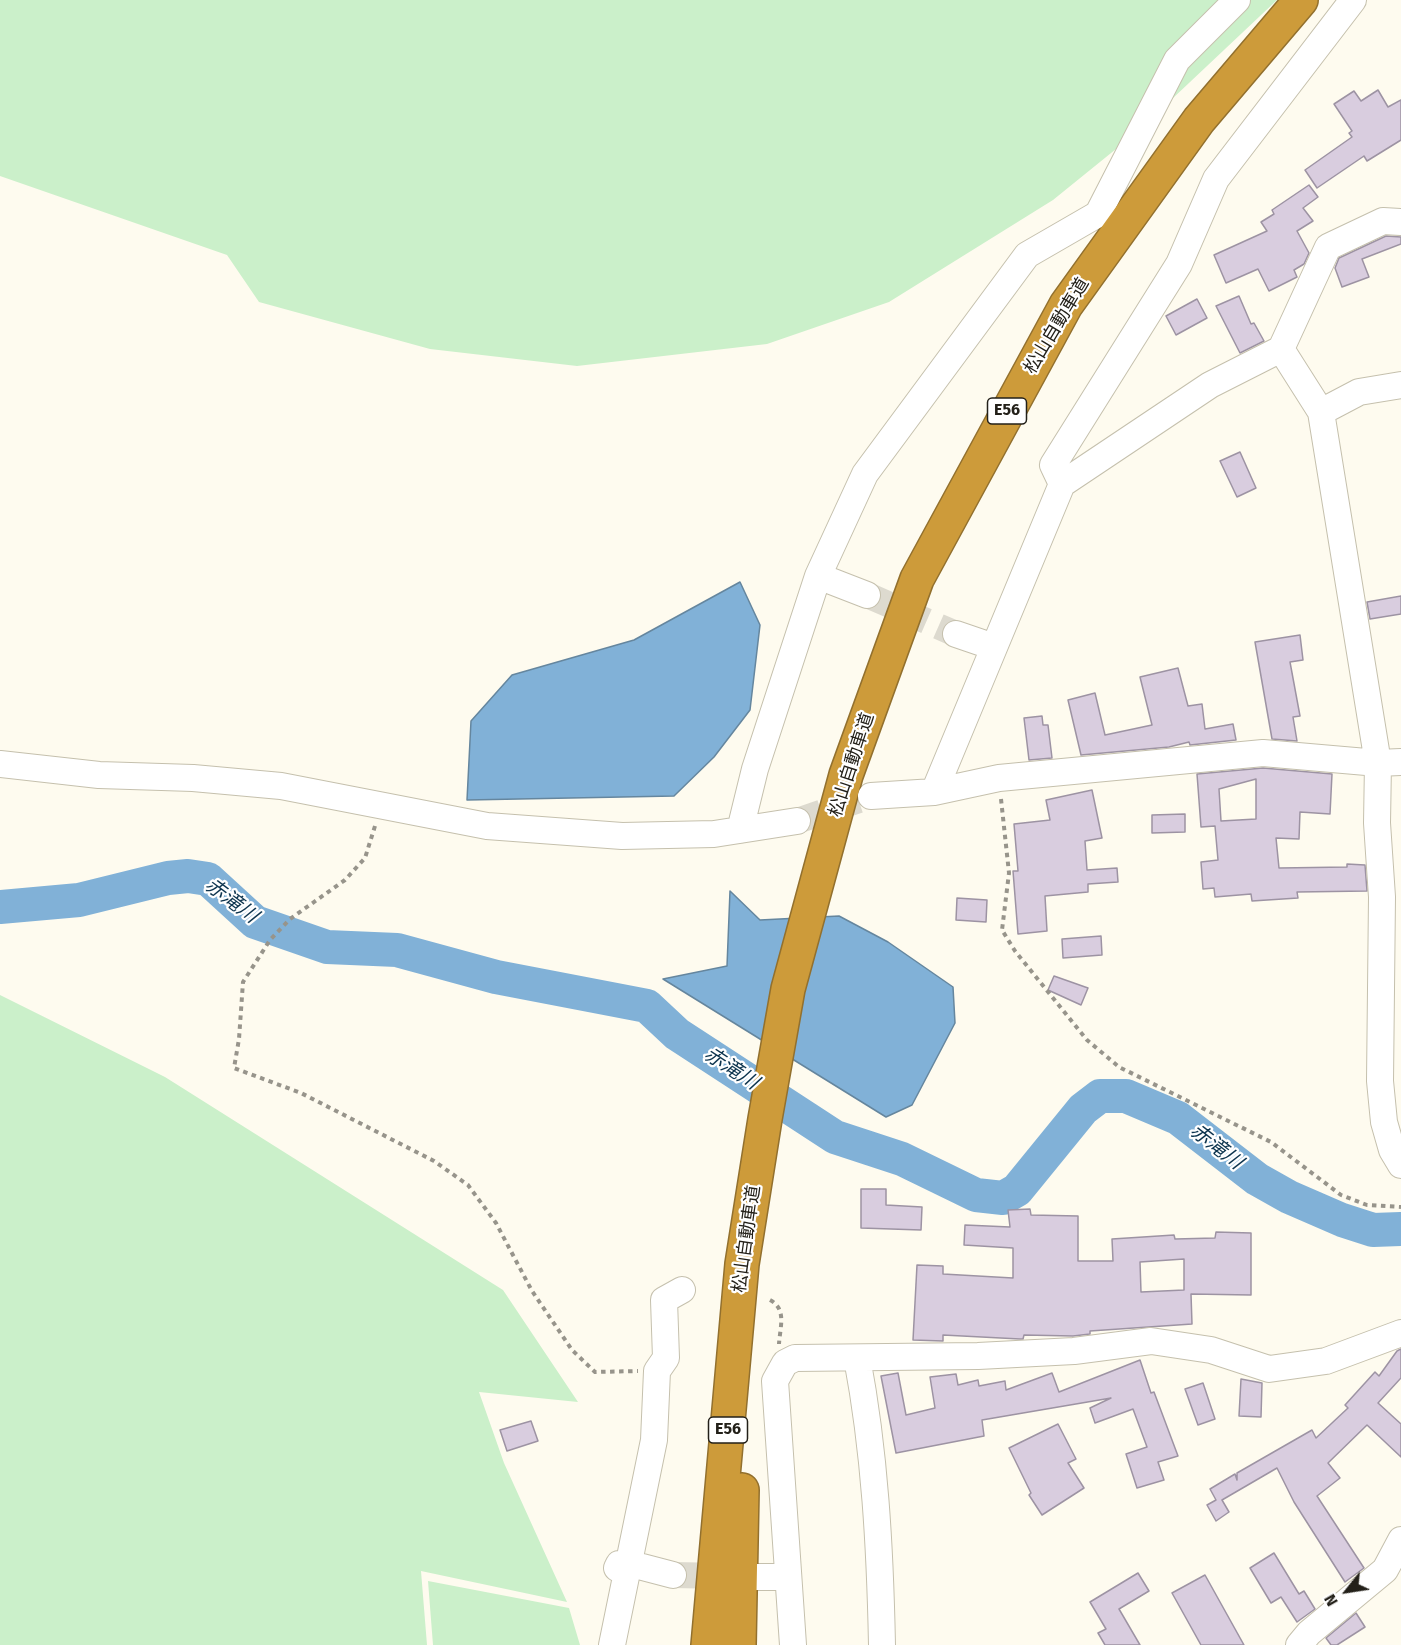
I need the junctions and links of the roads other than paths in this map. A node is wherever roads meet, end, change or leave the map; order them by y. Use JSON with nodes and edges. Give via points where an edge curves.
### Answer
{"nodes":[{"id":1,"x":1237,"y":0,"type":"edge"},
{"id":2,"x":1300,"y":0,"type":"edge"},
{"id":3,"x":1353,"y":0,"type":"edge"},
{"id":4,"x":1401,"y":222,"type":"edge"},
{"id":5,"x":1281,"y":349,"type":"junction"},
{"id":6,"x":1401,"y":386,"type":"edge"},
{"id":7,"x":1321,"y":412,"type":"junction"},
{"id":8,"x":1062,"y":484,"type":"junction"},
{"id":9,"x":818,"y":576,"type":"junction"},
{"id":10,"x":867,"y":595,"type":"tunnel mouth"},
{"id":11,"x":956,"y":634,"type":"tunnel mouth"},
{"id":12,"x":994,"y":647,"type":"junction"},
{"id":13,"x":1389,"y":763,"type":"edge"},
{"id":14,"x":0,"y":764,"type":"edge"},
{"id":15,"x":934,"y":792,"type":"junction"},
{"id":16,"x":871,"y":796,"type":"tunnel mouth"},
{"id":17,"x":797,"y":821,"type":"tunnel mouth"},
{"id":18,"x":740,"y":830,"type":"junction"},
{"id":19,"x":1401,"y":1166,"type":"edge"},
{"id":20,"x":746,"y":1239,"type":"junction"},
{"id":21,"x":682,"y":1290,"type":"dead end"},
{"id":22,"x":1401,"y":1332,"type":"edge"},
{"id":23,"x":857,"y":1358,"type":"junction"},
{"id":24,"x":1401,"y":1540,"type":"edge"},
{"id":25,"x":630,"y":1564,"type":"junction"},
{"id":26,"x":673,"y":1575,"type":"tunnel mouth"},
{"id":27,"x":755,"y":1577,"type":"tunnel mouth"},
{"id":28,"x":786,"y":1577,"type":"junction"},
{"id":29,"x":707,"y":1637,"type":"edge"},
{"id":30,"x":598,"y":1645,"type":"edge"},
{"id":31,"x":612,"y":1645,"type":"edge"},
{"id":32,"x":739,"y":1645,"type":"edge"},
{"id":33,"x":793,"y":1645,"type":"edge"},
{"id":34,"x":882,"y":1645,"type":"edge"},
{"id":35,"x":1299,"y":1645,"type":"edge"}],
"edges":[{"from":1,"to":9,"type":"street","via":[[1177,60],[1098,214],[1027,255],[865,474]]},
{"from":2,"to":20,"type":"highway","name":"松山自動車道","number":"E56","via":[[1199,120],[1066,305],[917,579],[846,775],[788,989]]},
{"from":3,"to":8,"type":"street","via":[[1216,179],[1179,264],[1053,465]]},
{"from":4,"to":5,"type":"street","via":[[1383,222],[1328,247]]},
{"from":5,"to":7,"type":"street"},
{"from":5,"to":8,"type":"street","via":[[1210,385]]},
{"from":6,"to":7,"type":"street","via":[[1359,392]]},
{"from":7,"to":13,"type":"street"},
{"from":8,"to":12,"type":"street"},
{"from":9,"to":10,"type":"street"},
{"from":9,"to":18,"type":"street","via":[[755,769]]},
{"from":11,"to":12,"type":"street"},
{"from":12,"to":15,"type":"street"},
{"from":13,"to":15,"type":"street","via":[[1263,753],[999,778]]},
{"from":13,"to":19,"type":"street","via":[[1377,823],[1382,897],[1380,1081],[1383,1122]]},
{"from":14,"to":18,"type":"street","via":[[99,775],[281,786],[487,826],[610,836]]},
{"from":15,"to":16,"type":"street"},
{"from":17,"to":18,"type":"street"},
{"from":20,"to":29,"type":"highway","name":"松山自動車道","number":"E56"},
{"from":20,"to":32,"type":"highway"},
{"from":21,"to":25,"type":"street","via":[[664,1300],[666,1358],[657,1371],[654,1440]]},
{"from":22,"to":23,"type":"street","via":[[1326,1361],[1269,1369],[1211,1350],[1151,1341],[1074,1351]]},
{"from":23,"to":28,"type":"street","via":[[795,1358],[785,1363],[775,1382]]},
{"from":23,"to":34,"type":"street","via":[[870,1436],[879,1540]]},
{"from":24,"to":35,"type":"street","via":[[1385,1570]]},
{"from":25,"to":26,"type":"street"},
{"from":25,"to":30,"type":"street","via":[[619,1564]]},
{"from":25,"to":31,"type":"street"},
{"from":27,"to":28,"type":"street"},
{"from":28,"to":33,"type":"street"}]}
